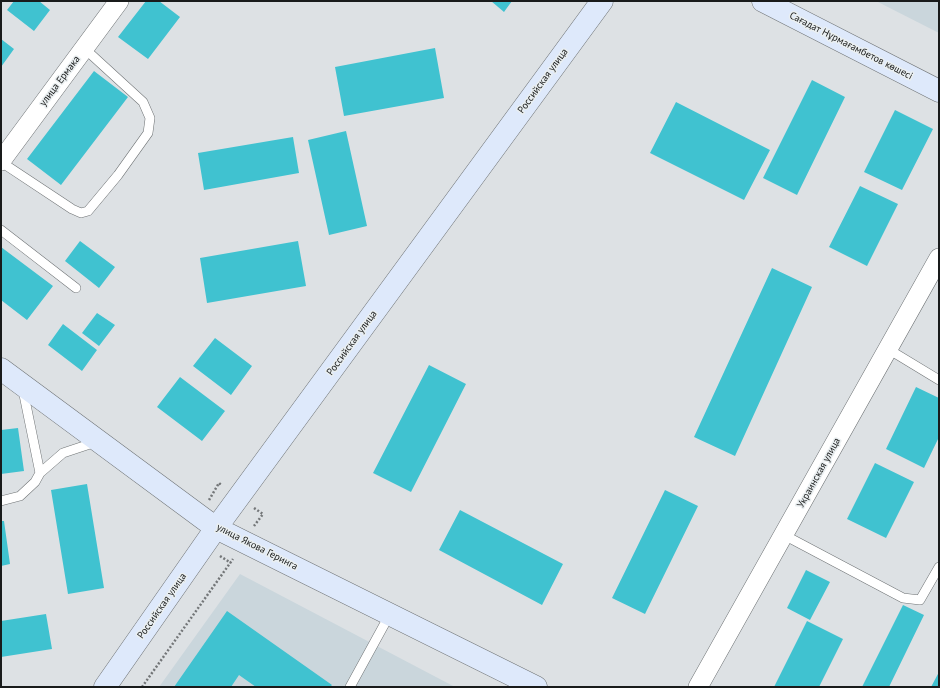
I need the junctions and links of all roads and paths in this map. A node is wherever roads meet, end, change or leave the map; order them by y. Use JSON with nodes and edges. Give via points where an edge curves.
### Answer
{"nodes":[{"id":1,"x":119,"y":1,"type":"edge"},
{"id":2,"x":602,"y":1,"type":"edge"},
{"id":3,"x":763,"y":1,"type":"edge"},
{"id":4,"x":84,"y":48,"type":"junction"},
{"id":5,"x":939,"y":91,"type":"edge"},
{"id":6,"x":1,"y":161,"type":"edge"},
{"id":7,"x":1,"y":230,"type":"edge"},
{"id":8,"x":939,"y":258,"type":"edge"},
{"id":9,"x":76,"y":288,"type":"dead end"},
{"id":10,"x":888,"y":349,"type":"junction"},
{"id":11,"x":1,"y":369,"type":"edge"},
{"id":12,"x":939,"y":380,"type":"edge"},
{"id":13,"x":22,"y":385,"type":"junction"},
{"id":14,"x":99,"y":441,"type":"junction"},
{"id":15,"x":40,"y":473,"type":"junction"},
{"id":16,"x":1,"y":501,"type":"edge"},
{"id":17,"x":216,"y":528,"type":"junction"},
{"id":18,"x":784,"y":535,"type":"junction"},
{"id":19,"x":231,"y":563,"type":"dead end"},
{"id":20,"x":939,"y":567,"type":"edge"},
{"id":21,"x":390,"y":614,"type":"junction"},
{"id":22,"x":105,"y":687,"type":"edge"},
{"id":23,"x":142,"y":687,"type":"edge"},
{"id":24,"x":350,"y":687,"type":"edge"},
{"id":25,"x":536,"y":687,"type":"edge"},
{"id":26,"x":698,"y":687,"type":"edge"}],
"edges":[{"from":1,"to":4,"type":"street","name":"улица Ермака"},
{"from":2,"to":17,"type":"street","name":"Российская улица"},
{"from":3,"to":5,"type":"street","name":"Сағадат Нұрмағамбетов көшесі"},
{"from":4,"to":6,"type":"street","name":"улица Ермака"},
{"from":4,"to":6,"type":"lane","via":[[143,102],[150,118],[148,133],[118,175],[88,211],[81,213]]},
{"from":7,"to":9,"type":"lane"},
{"from":8,"to":10,"type":"street","name":"Украинская улица"},
{"from":10,"to":12,"type":"lane"},
{"from":10,"to":18,"type":"street","name":"Украинская улица"},
{"from":11,"to":13,"type":"street","name":"улица Якова Геринга"},
{"from":13,"to":14,"type":"street","name":"улица Якова Геринга"},
{"from":13,"to":15,"type":"lane"},
{"from":14,"to":15,"type":"lane","via":[[63,453]]},
{"from":14,"to":17,"type":"street","name":"улица Якова Геринга"},
{"from":15,"to":16,"type":"lane","via":[[35,482],[20,496]]},
{"from":17,"to":21,"type":"street","name":"улица Якова Геринга"},
{"from":17,"to":22,"type":"street","name":"Российская улица"},
{"from":18,"to":20,"type":"lane","via":[[903,598],[920,600]]},
{"from":18,"to":26,"type":"street","name":"Украинская улица"},
{"from":19,"to":23,"type":"path"},
{"from":21,"to":24,"type":"lane"},
{"from":21,"to":25,"type":"street","name":"улица Якова Геринга"}]}
